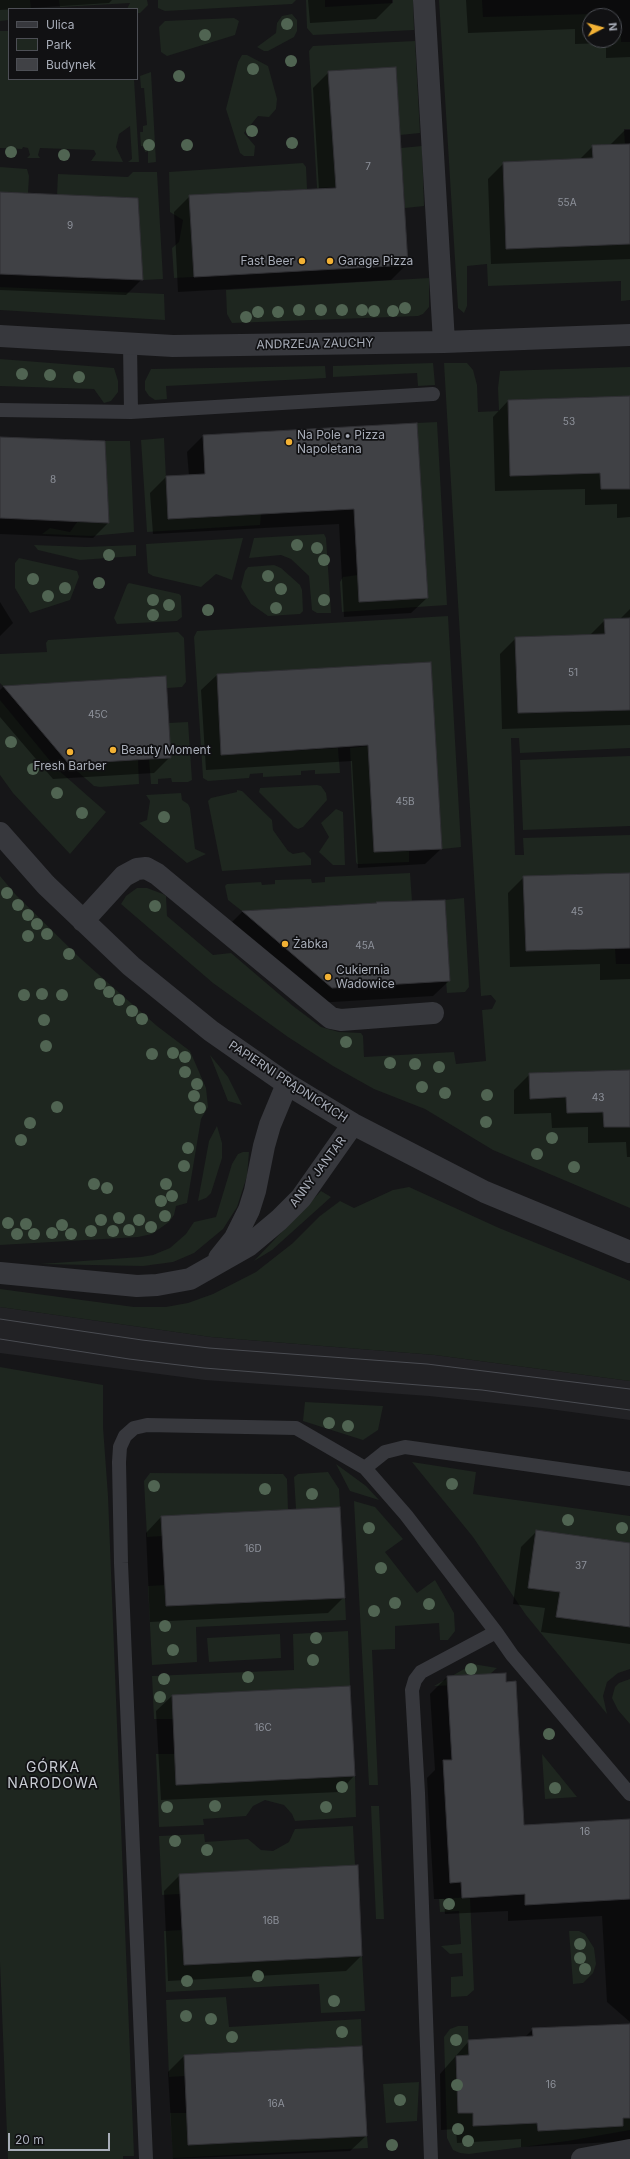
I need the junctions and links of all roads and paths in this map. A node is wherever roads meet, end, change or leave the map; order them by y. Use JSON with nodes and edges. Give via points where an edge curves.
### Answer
{"nodes":[{"id":1,"x":424,"y":0,"type":"edge"},
{"id":2,"x":630,"y":335,"type":"edge"},
{"id":3,"x":0,"y":336,"type":"edge"},
{"id":4,"x":444,"y":342,"type":"junction"},
{"id":5,"x":130,"y":344,"type":"junction"},
{"id":6,"x":433,"y":394,"type":"dead end"},
{"id":7,"x":0,"y":410,"type":"edge"},
{"id":8,"x":131,"y":412,"type":"junction"},
{"id":9,"x":0,"y":833,"type":"edge"},
{"id":10,"x":83,"y":921,"type":"junction"},
{"id":11,"x":433,"y":1013,"type":"dead end"},
{"id":12,"x":287,"y":1084,"type":"junction"},
{"id":13,"x":353,"y":1124,"type":"junction"},
{"id":14,"x":630,"y":1252,"type":"edge"},
{"id":15,"x":203,"y":1272,"type":"junction"},
{"id":16,"x":0,"y":1273,"type":"edge"},
{"id":17,"x":365,"y":1468,"type":"junction"},
{"id":18,"x":630,"y":1479,"type":"edge"},
{"id":19,"x":496,"y":1632,"type":"junction"},
{"id":20,"x":630,"y":1794,"type":"edge"},
{"id":21,"x":630,"y":2150,"type":"edge"},
{"id":22,"x":146,"y":2159,"type":"edge"},
{"id":23,"x":431,"y":2159,"type":"edge"},
{"id":24,"x":582,"y":2159,"type":"edge"}],
"edges":[{"from":1,"to":4,"type":"street"},
{"from":2,"to":4,"type":"street","name":"ANDRZEJA ZAUCHY"},
{"from":3,"to":5,"type":"street","name":"ANDRZEJA ZAUCHY"},
{"from":4,"to":5,"type":"street","name":"ANDRZEJA ZAUCHY","via":[[216,346]]},
{"from":5,"to":8,"type":"lane"},
{"from":6,"to":8,"type":"lane"},
{"from":7,"to":8,"type":"lane"},
{"from":9,"to":10,"type":"street","name":"PAPIERNI PRĄDNICKICH","via":[[46,885]]},
{"from":10,"to":11,"type":"street","via":[[124,876],[137,869],[146,868],[157,874],[327,1016],[341,1020]]},
{"from":10,"to":12,"type":"street","name":"PAPIERNI PRĄDNICKICH","via":[[175,1003]]},
{"from":12,"to":13,"type":"street","name":"PAPIERNI PRĄDNICKICH"},
{"from":12,"to":15,"type":"street","name":"ANNY JANTAR","via":[[270,1125],[255,1191],[245,1219],[230,1246]]},
{"from":13,"to":14,"type":"street","name":"PAPIERNI PRĄDNICKICH","via":[[485,1192]]},
{"from":13,"to":15,"type":"street","name":"ANNY JANTAR","via":[[301,1198],[279,1220],[248,1246]]},
{"from":15,"to":16,"type":"street","name":"ANNY JANTAR","via":[[175,1283],[137,1286]]},
{"from":17,"to":18,"type":"lane","via":[[385,1452],[405,1447]]},
{"from":17,"to":19,"type":"lane","via":[[406,1515]]},
{"from":17,"to":22,"type":"lane","via":[[296,1428],[147,1425],[134,1428],[125,1436],[120,1447],[121,1563]]},
{"from":19,"to":20,"type":"lane","via":[[512,1655]]},
{"from":19,"to":23,"type":"lane","via":[[421,1672],[412,1690]]},
{"from":21,"to":24,"type":"street"}]}
